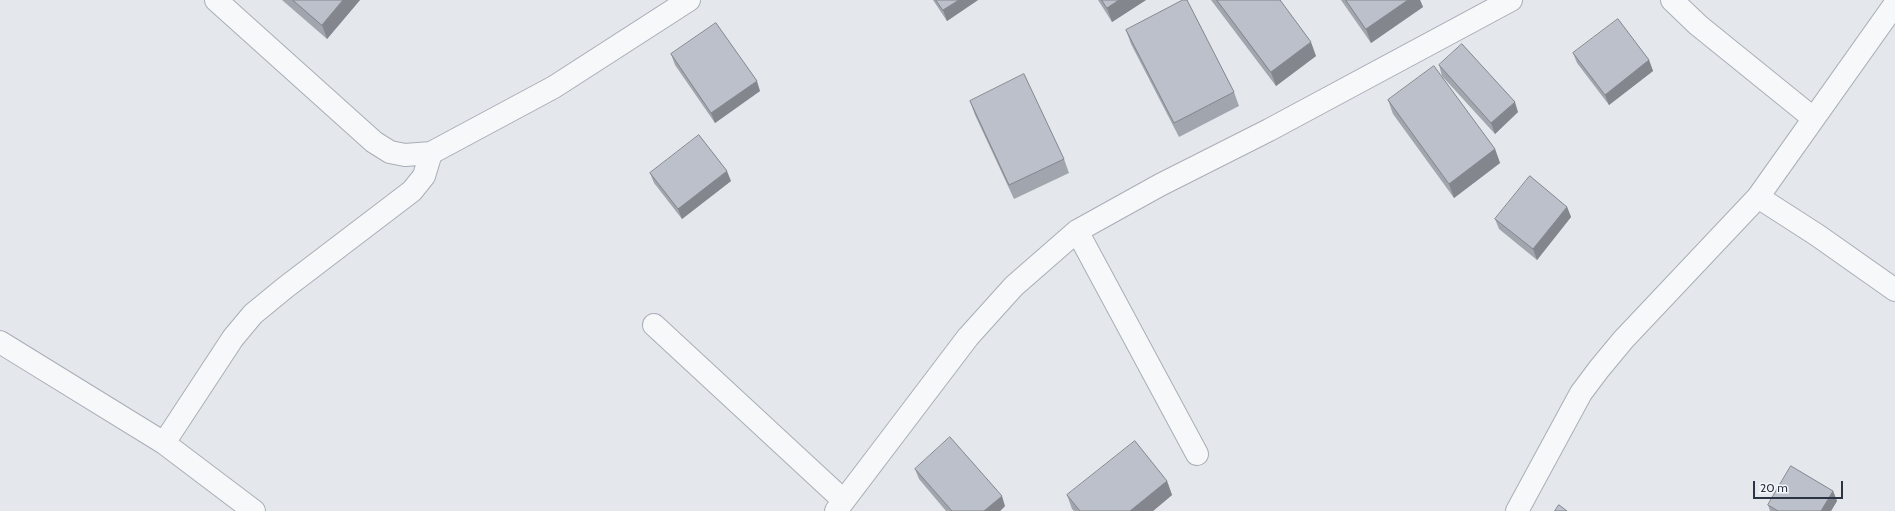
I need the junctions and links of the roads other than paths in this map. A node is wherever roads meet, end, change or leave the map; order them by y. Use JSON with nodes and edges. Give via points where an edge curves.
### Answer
{"nodes":[{"id":1,"x":216,"y":0,"type":"edge"},
{"id":2,"x":690,"y":0,"type":"edge"},
{"id":3,"x":1511,"y":0,"type":"edge"},
{"id":4,"x":1672,"y":0,"type":"edge"},
{"id":5,"x":1895,"y":4,"type":"edge"},
{"id":6,"x":1813,"y":118,"type":"junction"},
{"id":7,"x":431,"y":153,"type":"junction"},
{"id":8,"x":1758,"y":197,"type":"junction"},
{"id":9,"x":1077,"y":231,"type":"junction"},
{"id":10,"x":1895,"y":290,"type":"edge"},
{"id":11,"x":654,"y":325,"type":"dead end"},
{"id":12,"x":0,"y":342,"type":"edge"},
{"id":13,"x":164,"y":443,"type":"junction"},
{"id":14,"x":1196,"y":454,"type":"dead end"},
{"id":15,"x":839,"y":506,"type":"edge"},
{"id":16,"x":254,"y":511,"type":"edge"},
{"id":17,"x":1517,"y":511,"type":"edge"}],
"edges":[{"from":1,"to":7,"type":"street","via":[[374,142],[390,152],[405,155]]},
{"from":2,"to":7,"type":"street","via":[[554,87]]},
{"from":3,"to":9,"type":"street"},
{"from":4,"to":6,"type":"street"},
{"from":5,"to":6,"type":"street"},
{"from":6,"to":8,"type":"street"},
{"from":7,"to":13,"type":"street","via":[[424,176],[412,191],[253,314],[233,338]]},
{"from":8,"to":10,"type":"street"},
{"from":8,"to":17,"type":"street","via":[[1623,340],[1599,369],[1581,393]]},
{"from":9,"to":14,"type":"street"},
{"from":9,"to":15,"type":"street","via":[[1014,286],[968,337]]},
{"from":11,"to":15,"type":"street"},
{"from":12,"to":13,"type":"street"},
{"from":13,"to":16,"type":"street"}]}
